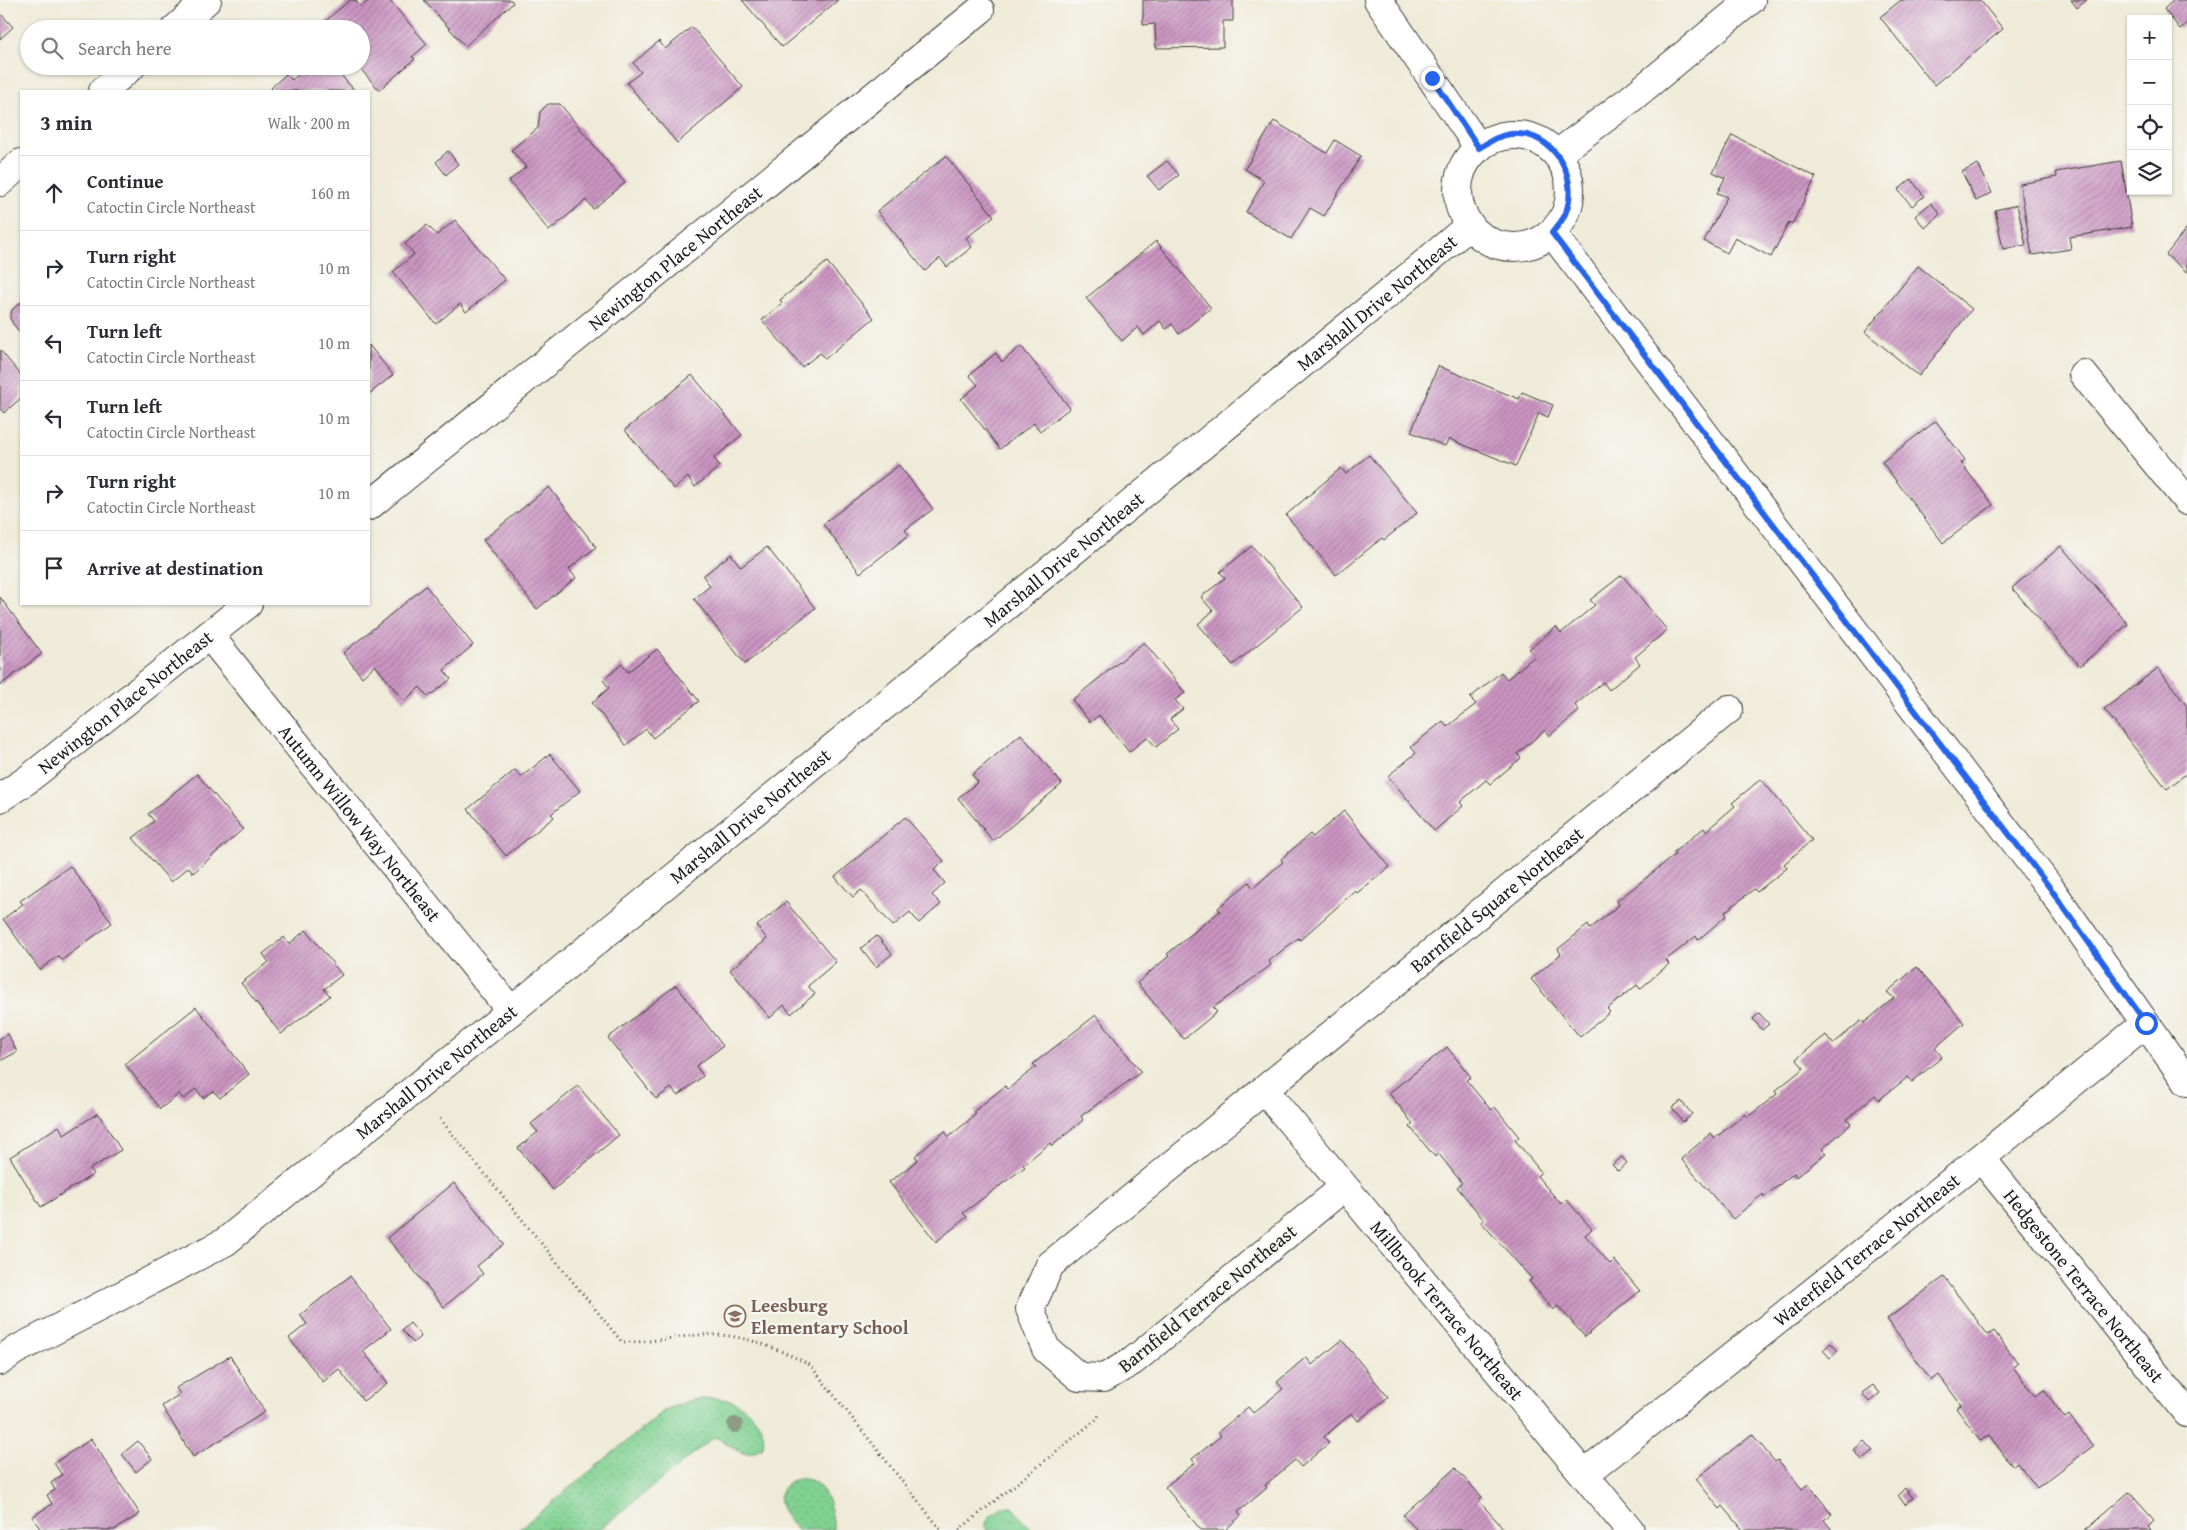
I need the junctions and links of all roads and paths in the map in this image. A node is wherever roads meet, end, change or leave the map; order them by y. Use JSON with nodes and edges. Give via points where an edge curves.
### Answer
{"nodes":[{"id":1,"x":207,"y":0,"type":"edge"},
{"id":2,"x":1378,"y":0,"type":"edge"},
{"id":3,"x":1751,"y":0,"type":"edge"},
{"id":4,"x":980,"y":10,"type":"dead end"},
{"id":5,"x":184,"y":20,"type":"edge"},
{"id":6,"x":122,"y":75,"type":"edge"},
{"id":7,"x":104,"y":90,"type":"edge"},
{"id":8,"x":1479,"y":148,"type":"junction"},
{"id":9,"x":1557,"y":154,"type":"junction"},
{"id":10,"x":20,"y":164,"type":"edge"},
{"id":11,"x":0,"y":182,"type":"edge"},
{"id":12,"x":1470,"y":225,"type":"junction"},
{"id":13,"x":1552,"y":233,"type":"junction"},
{"id":14,"x":2083,"y":374,"type":"dead end"},
{"id":15,"x":2187,"y":501,"type":"edge"},
{"id":16,"x":370,"y":505,"type":"edge"},
{"id":17,"x":247,"y":605,"type":"edge"},
{"id":18,"x":209,"y":635,"type":"junction"},
{"id":19,"x":1729,"y":710,"type":"dead end"},
{"id":20,"x":0,"y":798,"type":"edge"},
{"id":21,"x":511,"y":1011,"type":"junction"},
{"id":22,"x":2146,"y":1023,"type":"junction"},
{"id":23,"x":2187,"y":1082,"type":"edge"},
{"id":24,"x":1264,"y":1091,"type":"junction"},
{"id":25,"x":440,"y":1118,"type":"dead end"},
{"id":26,"x":1981,"y":1158,"type":"junction"},
{"id":27,"x":1344,"y":1187,"type":"junction"},
{"id":28,"x":0,"y":1361,"type":"edge"},
{"id":29,"x":1104,"y":1378,"type":"junction"},
{"id":30,"x":2187,"y":1413,"type":"edge"},
{"id":31,"x":1585,"y":1474,"type":"junction"},
{"id":32,"x":941,"y":1530,"type":"edge"},
{"id":33,"x":959,"y":1530,"type":"edge"},
{"id":34,"x":1630,"y":1530,"type":"edge"}],
"edges":[{"from":1,"to":5,"type":"street"},
{"from":2,"to":8,"type":"street"},
{"from":3,"to":9,"type":"street","via":[[1628,101]]},
{"from":4,"to":16,"type":"street","name":"Newington Place Northeast"},
{"from":6,"to":7,"type":"street"},
{"from":8,"to":9,"type":"street","via":[[1511,134],[1528,136]]},
{"from":8,"to":12,"type":"street","via":[[1465,164],[1458,184],[1460,206]]},
{"from":9,"to":13,"type":"street","via":[[1568,173],[1571,195],[1565,216]]},
{"from":10,"to":11,"type":"street"},
{"from":12,"to":13,"type":"street","via":[[1487,240],[1508,247],[1532,245]]},
{"from":12,"to":21,"type":"street","name":"Marshall Drive Northeast"},
{"from":13,"to":22,"type":"street","via":[[2050,888]]},
{"from":14,"to":15,"type":"street"},
{"from":17,"to":18,"type":"street","name":"Newington Place Northeast"},
{"from":18,"to":20,"type":"street","name":"Newington Place Northeast"},
{"from":18,"to":21,"type":"street","name":"Autumn Willow Way Northeast"},
{"from":19,"to":24,"type":"street","name":"Barnfield Square Northeast"},
{"from":21,"to":28,"type":"street","name":"Marshall Drive Northeast","via":[[225,1242]]},
{"from":22,"to":23,"type":"street"},
{"from":22,"to":26,"type":"street","name":"Waterfield Terrace Northeast"},
{"from":24,"to":27,"type":"street","name":"Millbrook Terrace Northeast"},
{"from":24,"to":29,"type":"street","name":"Barnfield Terrace Northeast","via":[[1050,1265],[1030,1310],[1046,1349],[1079,1377]]},
{"from":25,"to":32,"type":"path","via":[[622,1342],[700,1335],[738,1337],[779,1349],[810,1365]]},
{"from":26,"to":30,"type":"street","name":"Hedgestone Terrace Northeast"},
{"from":26,"to":31,"type":"street","name":"Waterfield Terrace Northeast"},
{"from":27,"to":29,"type":"street","name":"Barnfield Terrace Northeast","via":[[1134,1361]]},
{"from":27,"to":31,"type":"street","name":"Millbrook Terrace Northeast"},
{"from":29,"to":33,"type":"path","via":[[1098,1418]]},
{"from":31,"to":34,"type":"street","name":"Millbrook Terrace Northeast"}]}
